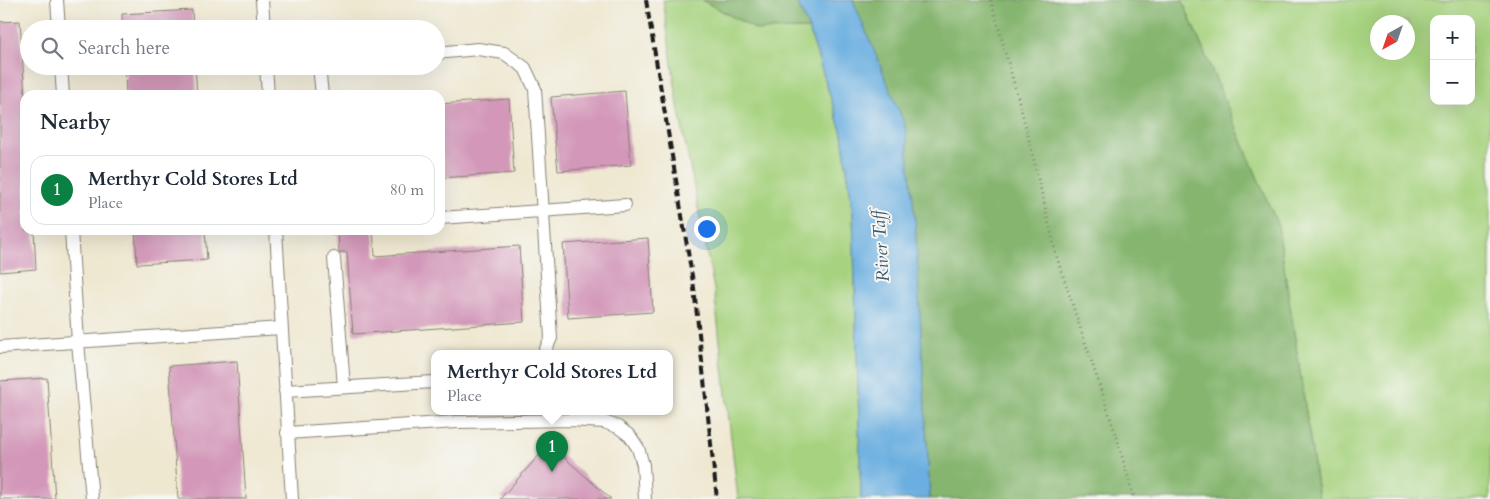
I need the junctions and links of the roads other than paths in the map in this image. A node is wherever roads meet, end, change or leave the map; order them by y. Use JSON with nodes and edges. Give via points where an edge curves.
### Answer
{"nodes":[{"id":1,"x":57,"y":0,"type":"edge"},
{"id":2,"x":262,"y":0,"type":"edge"},
{"id":3,"x":58,"y":20,"type":"edge"},
{"id":4,"x":263,"y":20,"type":"edge"},
{"id":5,"x":445,"y":52,"type":"edge"},
{"id":6,"x":62,"y":75,"type":"edge"},
{"id":7,"x":267,"y":75,"type":"edge"},
{"id":8,"x":320,"y":75,"type":"edge"},
{"id":9,"x":63,"y":90,"type":"edge"},
{"id":10,"x":268,"y":90,"type":"edge"},
{"id":11,"x":321,"y":90,"type":"edge"},
{"id":12,"x":625,"y":205,"type":"dead end"},
{"id":13,"x":542,"y":211,"type":"junction"},
{"id":14,"x":445,"y":218,"type":"edge"},
{"id":15,"x":71,"y":235,"type":"edge"},
{"id":16,"x":276,"y":235,"type":"edge"},
{"id":17,"x":334,"y":258,"type":"dead end"},
{"id":18,"x":281,"y":328,"type":"junction"},
{"id":19,"x":78,"y":342,"type":"junction"},
{"id":20,"x":0,"y":347,"type":"edge"},
{"id":21,"x":545,"y":350,"type":"edge"},
{"id":22,"x":431,"y":382,"type":"edge"},
{"id":23,"x":344,"y":387,"type":"junction"},
{"id":24,"x":285,"y":391,"type":"junction"},
{"id":25,"x":288,"y":434,"type":"junction"},
{"id":26,"x":92,"y":499,"type":"edge"},
{"id":27,"x":292,"y":499,"type":"edge"},
{"id":28,"x":645,"y":499,"type":"edge"}],
"edges":[{"from":1,"to":3,"type":"lane"},
{"from":2,"to":4,"type":"lane"},
{"from":5,"to":13,"type":"lane","via":[[478,49],[504,54],[525,68],[535,89]]},
{"from":6,"to":9,"type":"lane"},
{"from":7,"to":10,"type":"lane"},
{"from":8,"to":11,"type":"lane"},
{"from":12,"to":13,"type":"lane"},
{"from":13,"to":14,"type":"lane"},
{"from":13,"to":21,"type":"lane","via":[[550,338]]},
{"from":15,"to":19,"type":"lane"},
{"from":16,"to":18,"type":"lane"},
{"from":17,"to":23,"type":"lane"},
{"from":18,"to":19,"type":"lane"},
{"from":18,"to":24,"type":"lane"},
{"from":19,"to":20,"type":"lane"},
{"from":19,"to":26,"type":"lane"},
{"from":22,"to":23,"type":"lane"},
{"from":23,"to":24,"type":"lane"},
{"from":24,"to":25,"type":"lane"},
{"from":25,"to":27,"type":"lane"},
{"from":25,"to":28,"type":"lane","via":[[457,422],[604,422],[630,436],[638,448],[643,465]]}]}
